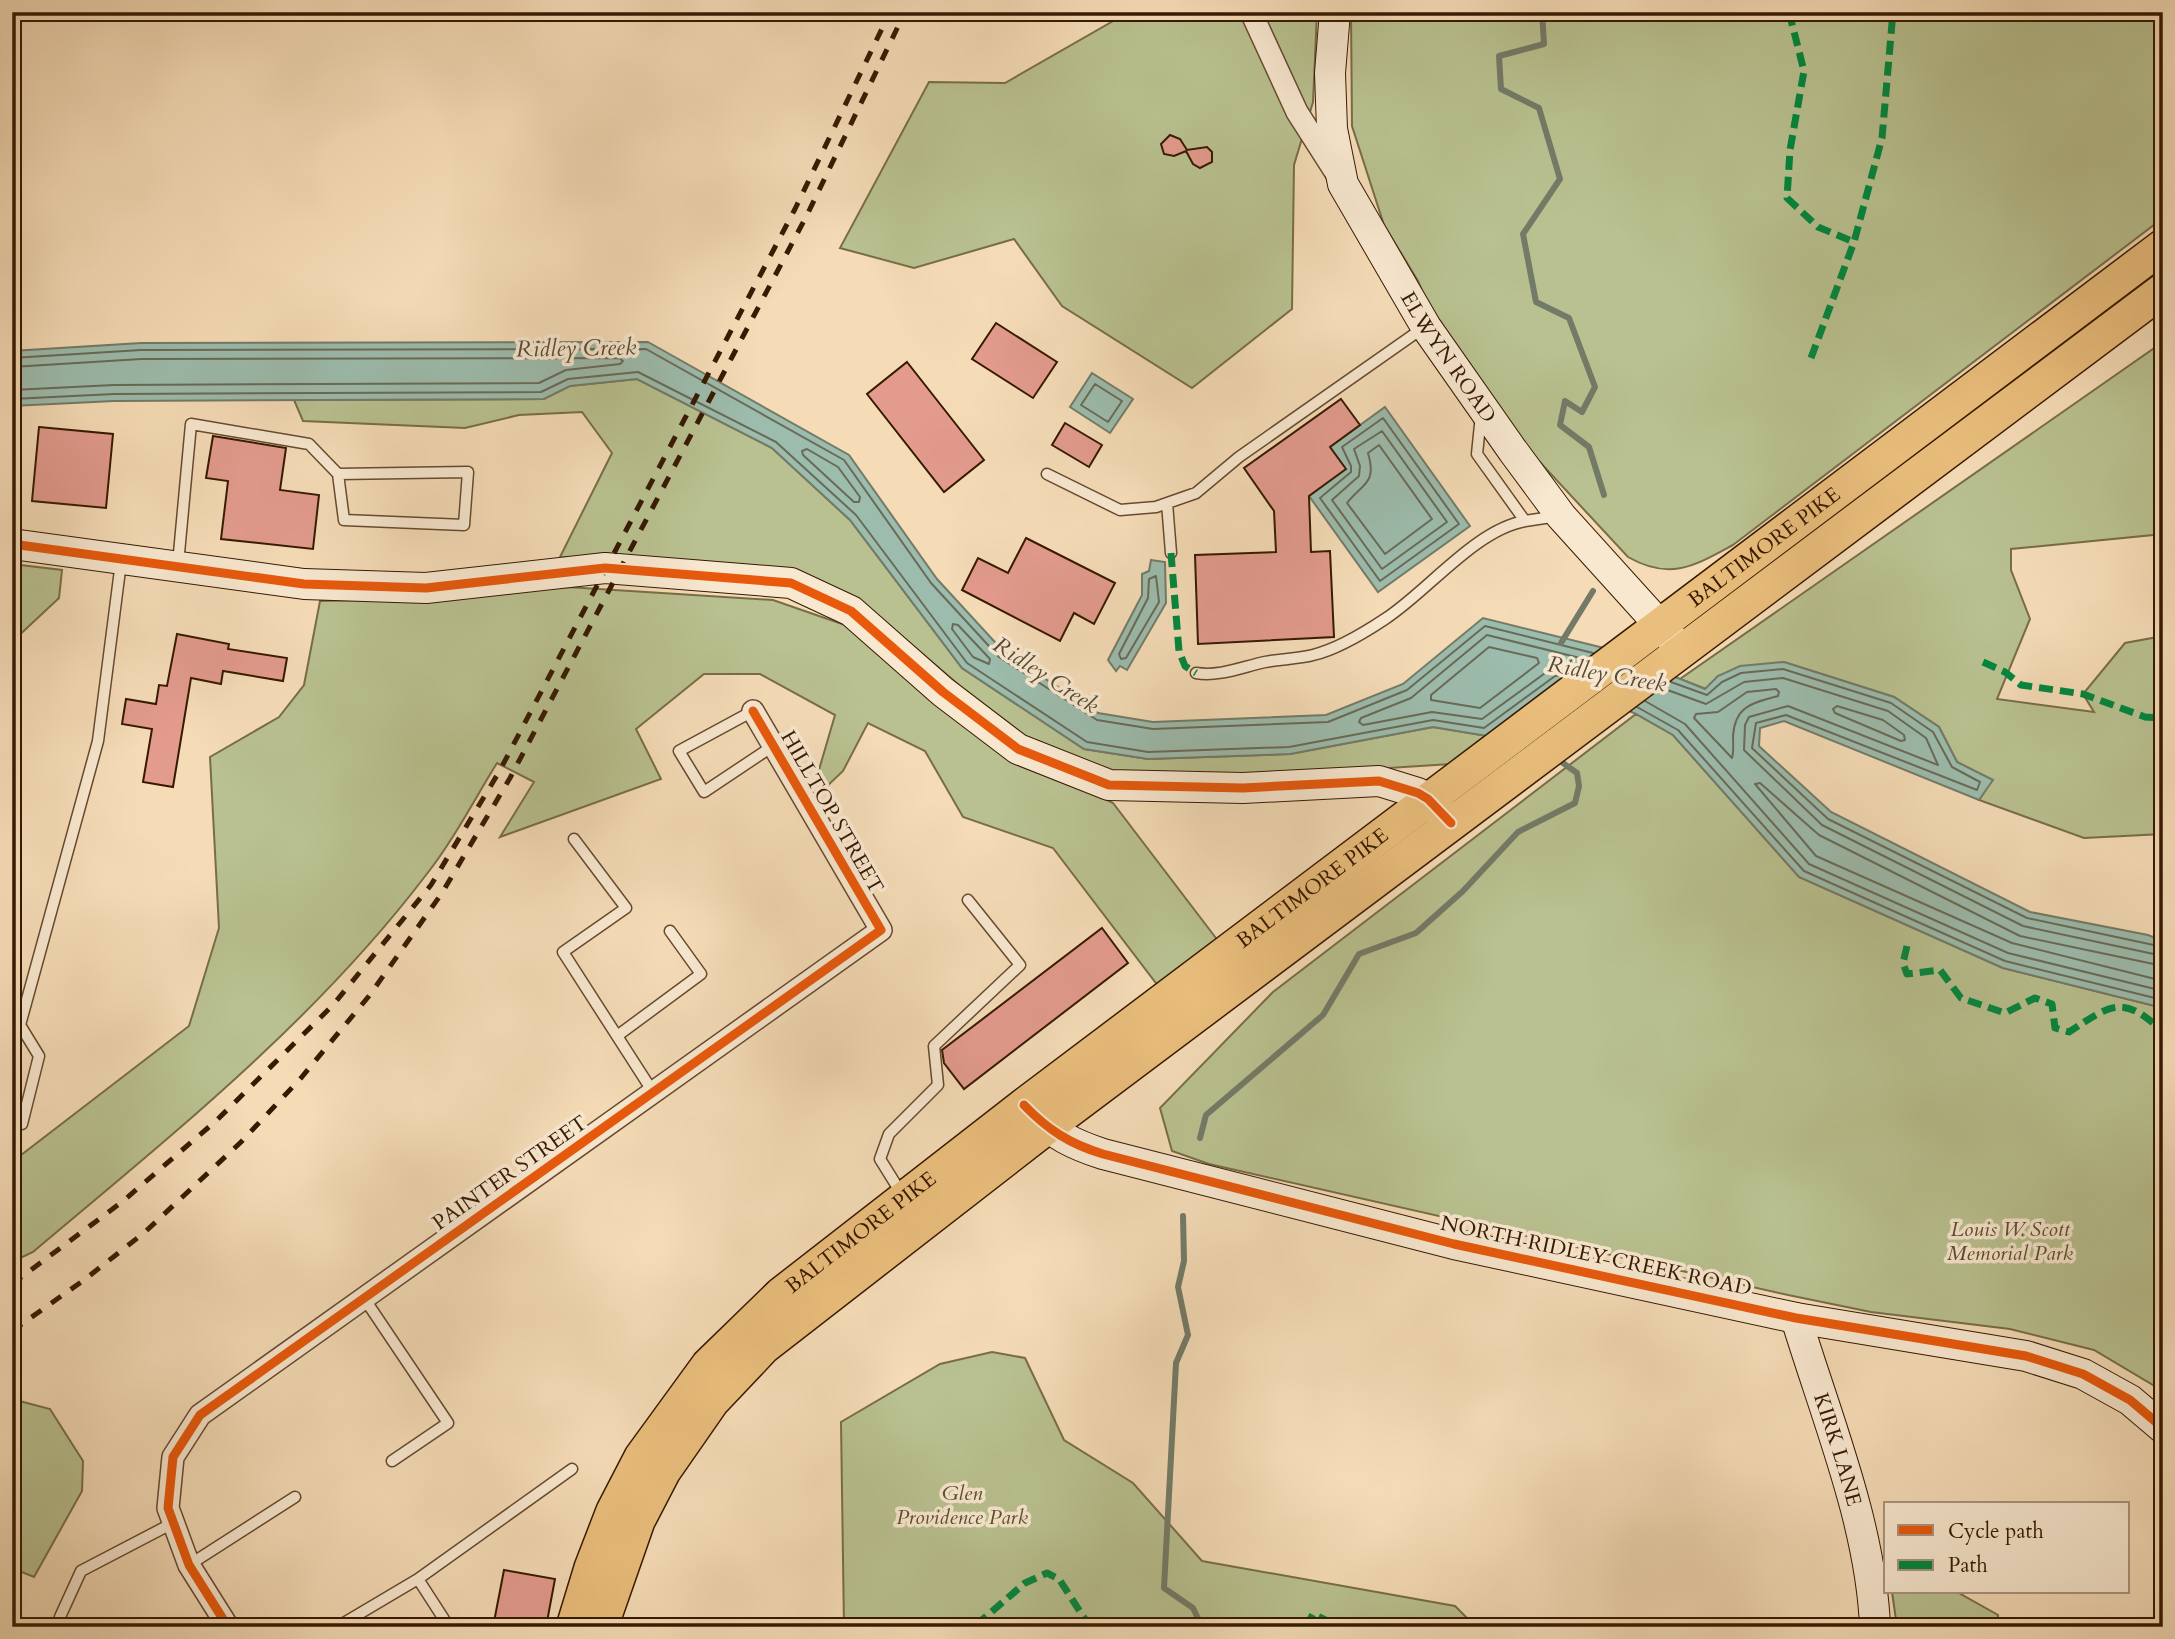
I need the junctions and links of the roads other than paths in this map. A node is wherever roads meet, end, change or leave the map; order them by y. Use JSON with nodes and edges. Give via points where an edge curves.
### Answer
{"nodes":[{"id":1,"x":1251,"y":12,"type":"edge"},
{"id":2,"x":1335,"y":12,"type":"edge"},
{"id":3,"x":1343,"y":184,"type":"junction"},
{"id":4,"x":2163,"y":246,"type":"edge"},
{"id":5,"x":2163,"y":290,"type":"edge"},
{"id":6,"x":1426,"y":327,"type":"junction"},
{"id":7,"x":1482,"y":407,"type":"junction"},
{"id":8,"x":338,"y":474,"type":"junction"},
{"id":9,"x":1047,"y":474,"type":"dead end"},
{"id":10,"x":1167,"y":503,"type":"junction"},
{"id":11,"x":1561,"y":516,"type":"junction"},
{"id":12,"x":1525,"y":521,"type":"junction"},
{"id":13,"x":12,"y":544,"type":"edge"},
{"id":14,"x":1171,"y":553,"type":"dead end"},
{"id":15,"x":121,"y":559,"type":"junction"},
{"id":16,"x":178,"y":567,"type":"junction"},
{"id":17,"x":1659,"y":625,"type":"junction"},
{"id":18,"x":1672,"y":658,"type":"junction"},
{"id":19,"x":1196,"y":673,"type":"dead end"},
{"id":20,"x":752,"y":711,"type":"joint"},
{"id":21,"x":773,"y":746,"type":"junction"},
{"id":22,"x":1428,"y":799,"type":"junction"},
{"id":23,"x":1451,"y":823,"type":"junction"},
{"id":24,"x":574,"y":839,"type":"dead end"},
{"id":25,"x":968,"y":900,"type":"dead end"},
{"id":26,"x":881,"y":930,"type":"joint"},
{"id":27,"x":670,"y":931,"type":"dead end"},
{"id":28,"x":617,"y":1036,"type":"junction"},
{"id":29,"x":653,"y":1092,"type":"junction"},
{"id":30,"x":1035,"y":1117,"type":"junction"},
{"id":31,"x":22,"y":1124,"type":"dead end"},
{"id":32,"x":905,"y":1198,"type":"junction"},
{"id":33,"x":364,"y":1298,"type":"junction"},
{"id":34,"x":1796,"y":1318,"type":"junction"},
{"id":35,"x":2163,"y":1428,"type":"edge"},
{"id":36,"x":391,"y":1461,"type":"dead end"},
{"id":37,"x":572,"y":1469,"type":"dead end"},
{"id":38,"x":295,"y":1497,"type":"dead end"},
{"id":39,"x":173,"y":1523,"type":"junction"},
{"id":40,"x":189,"y":1565,"type":"junction"},
{"id":41,"x":418,"y":1579,"type":"junction"},
{"id":42,"x":66,"y":1627,"type":"edge"},
{"id":43,"x":228,"y":1627,"type":"edge"},
{"id":44,"x":337,"y":1627,"type":"edge"},
{"id":45,"x":449,"y":1627,"type":"edge"},
{"id":46,"x":573,"y":1627,"type":"edge"},
{"id":47,"x":601,"y":1627,"type":"edge"},
{"id":48,"x":1875,"y":1627,"type":"edge"}],
"edges":[{"from":1,"to":3,"type":"street","via":[[1297,112]]},
{"from":2,"to":3,"type":"street","name":"ELWYN ROAD","via":[[1332,129]]},
{"from":3,"to":6,"type":"street","name":"ELWYN ROAD"},
{"from":4,"to":17,"type":"main road","name":"BALTIMORE PIKE"},
{"from":5,"to":18,"type":"main road","name":"BALTIMORE PIKE"},
{"from":6,"to":7,"type":"street","name":"ELWYN ROAD"},
{"from":6,"to":10,"type":"lane","via":[[1239,457],[1196,493]]},
{"from":7,"to":11,"type":"street","name":"ELWYN ROAD"},
{"from":7,"to":12,"type":"lane","via":[[1477,454]]},
{"from":8,"to":8,"type":"lane","via":[[468,472],[464,525],[344,520]]},
{"from":8,"to":16,"type":"lane","via":[[309,443],[191,424]]},
{"from":9,"to":10,"type":"lane","via":[[1120,510]]},
{"from":10,"to":14,"type":"lane"},
{"from":11,"to":12,"type":"lane"},
{"from":11,"to":17,"type":"street","name":"ELWYN ROAD"},
{"from":12,"to":19,"type":"lane","via":[[1508,524],[1387,618],[1350,640],[1312,656],[1286,657],[1221,673]]},
{"from":13,"to":15,"type":"street"},
{"from":15,"to":16,"type":"street"},
{"from":15,"to":31,"type":"lane","via":[[97,741],[20,1026],[39,1056]]},
{"from":16,"to":22,"type":"street","via":[[304,584],[412,587],[605,568],[790,583],[851,611],[943,692],[1018,749],[1109,785],[1243,788],[1379,781],[1403,786]]},
{"from":17,"to":18,"type":"street","name":"ELWYN ROAD"},
{"from":17,"to":22,"type":"main road","name":"BALTIMORE PIKE"},
{"from":18,"to":23,"type":"main road","name":"BALTIMORE PIKE"},
{"from":20,"to":21,"type":"street","name":"HILLTOP STREET"},
{"from":20,"to":21,"type":"lane","via":[[680,751],[704,792]]},
{"from":21,"to":26,"type":"street","name":"HILLTOP STREET"},
{"from":22,"to":23,"type":"street"},
{"from":22,"to":30,"type":"main road","name":"BALTIMORE PIKE"},
{"from":23,"to":30,"type":"main road","name":"BALTIMORE PIKE"},
{"from":24,"to":28,"type":"lane","via":[[626,908],[563,952]]},
{"from":25,"to":32,"type":"lane","via":[[1020,965],[934,1046],[938,1085],[889,1134],[880,1159]]},
{"from":26,"to":29,"type":"street","name":"PAINTER STREET"},
{"from":27,"to":28,"type":"lane","via":[[701,974]]},
{"from":28,"to":29,"type":"lane"},
{"from":29,"to":33,"type":"street","name":"PAINTER STREET"},
{"from":30,"to":32,"type":"main road","name":"BALTIMORE PIKE"},
{"from":30,"to":34,"type":"street","name":"NORTH RIDLEY CREEK ROAD","via":[[1073,1143],[1103,1154],[1427,1237]]},
{"from":30,"to":47,"type":"main road","name":"BALTIMORE PIKE","via":[[729,1382],[684,1440],[650,1496]]},
{"from":32,"to":46,"type":"main road","name":"BALTIMORE PIKE","via":[[763,1310],[691,1386],[641,1457],[613,1511]]},
{"from":33,"to":36,"type":"lane","via":[[448,1423]]},
{"from":33,"to":39,"type":"street","name":"PAINTER STREET","via":[[200,1415],[173,1457],[168,1508]]},
{"from":34,"to":35,"type":"street","name":"NORTH RIDLEY CREEK ROAD","via":[[2025,1356],[2083,1374],[2130,1400]]},
{"from":34,"to":48,"type":"street","name":"KIRK LANE","via":[[1856,1511],[1874,1584]]},
{"from":37,"to":41,"type":"lane"},
{"from":38,"to":40,"type":"lane"},
{"from":39,"to":40,"type":"street"},
{"from":39,"to":42,"type":"lane","via":[[81,1571],[61,1617]]},
{"from":40,"to":43,"type":"street"},
{"from":41,"to":44,"type":"lane"},
{"from":41,"to":45,"type":"lane"}]}
